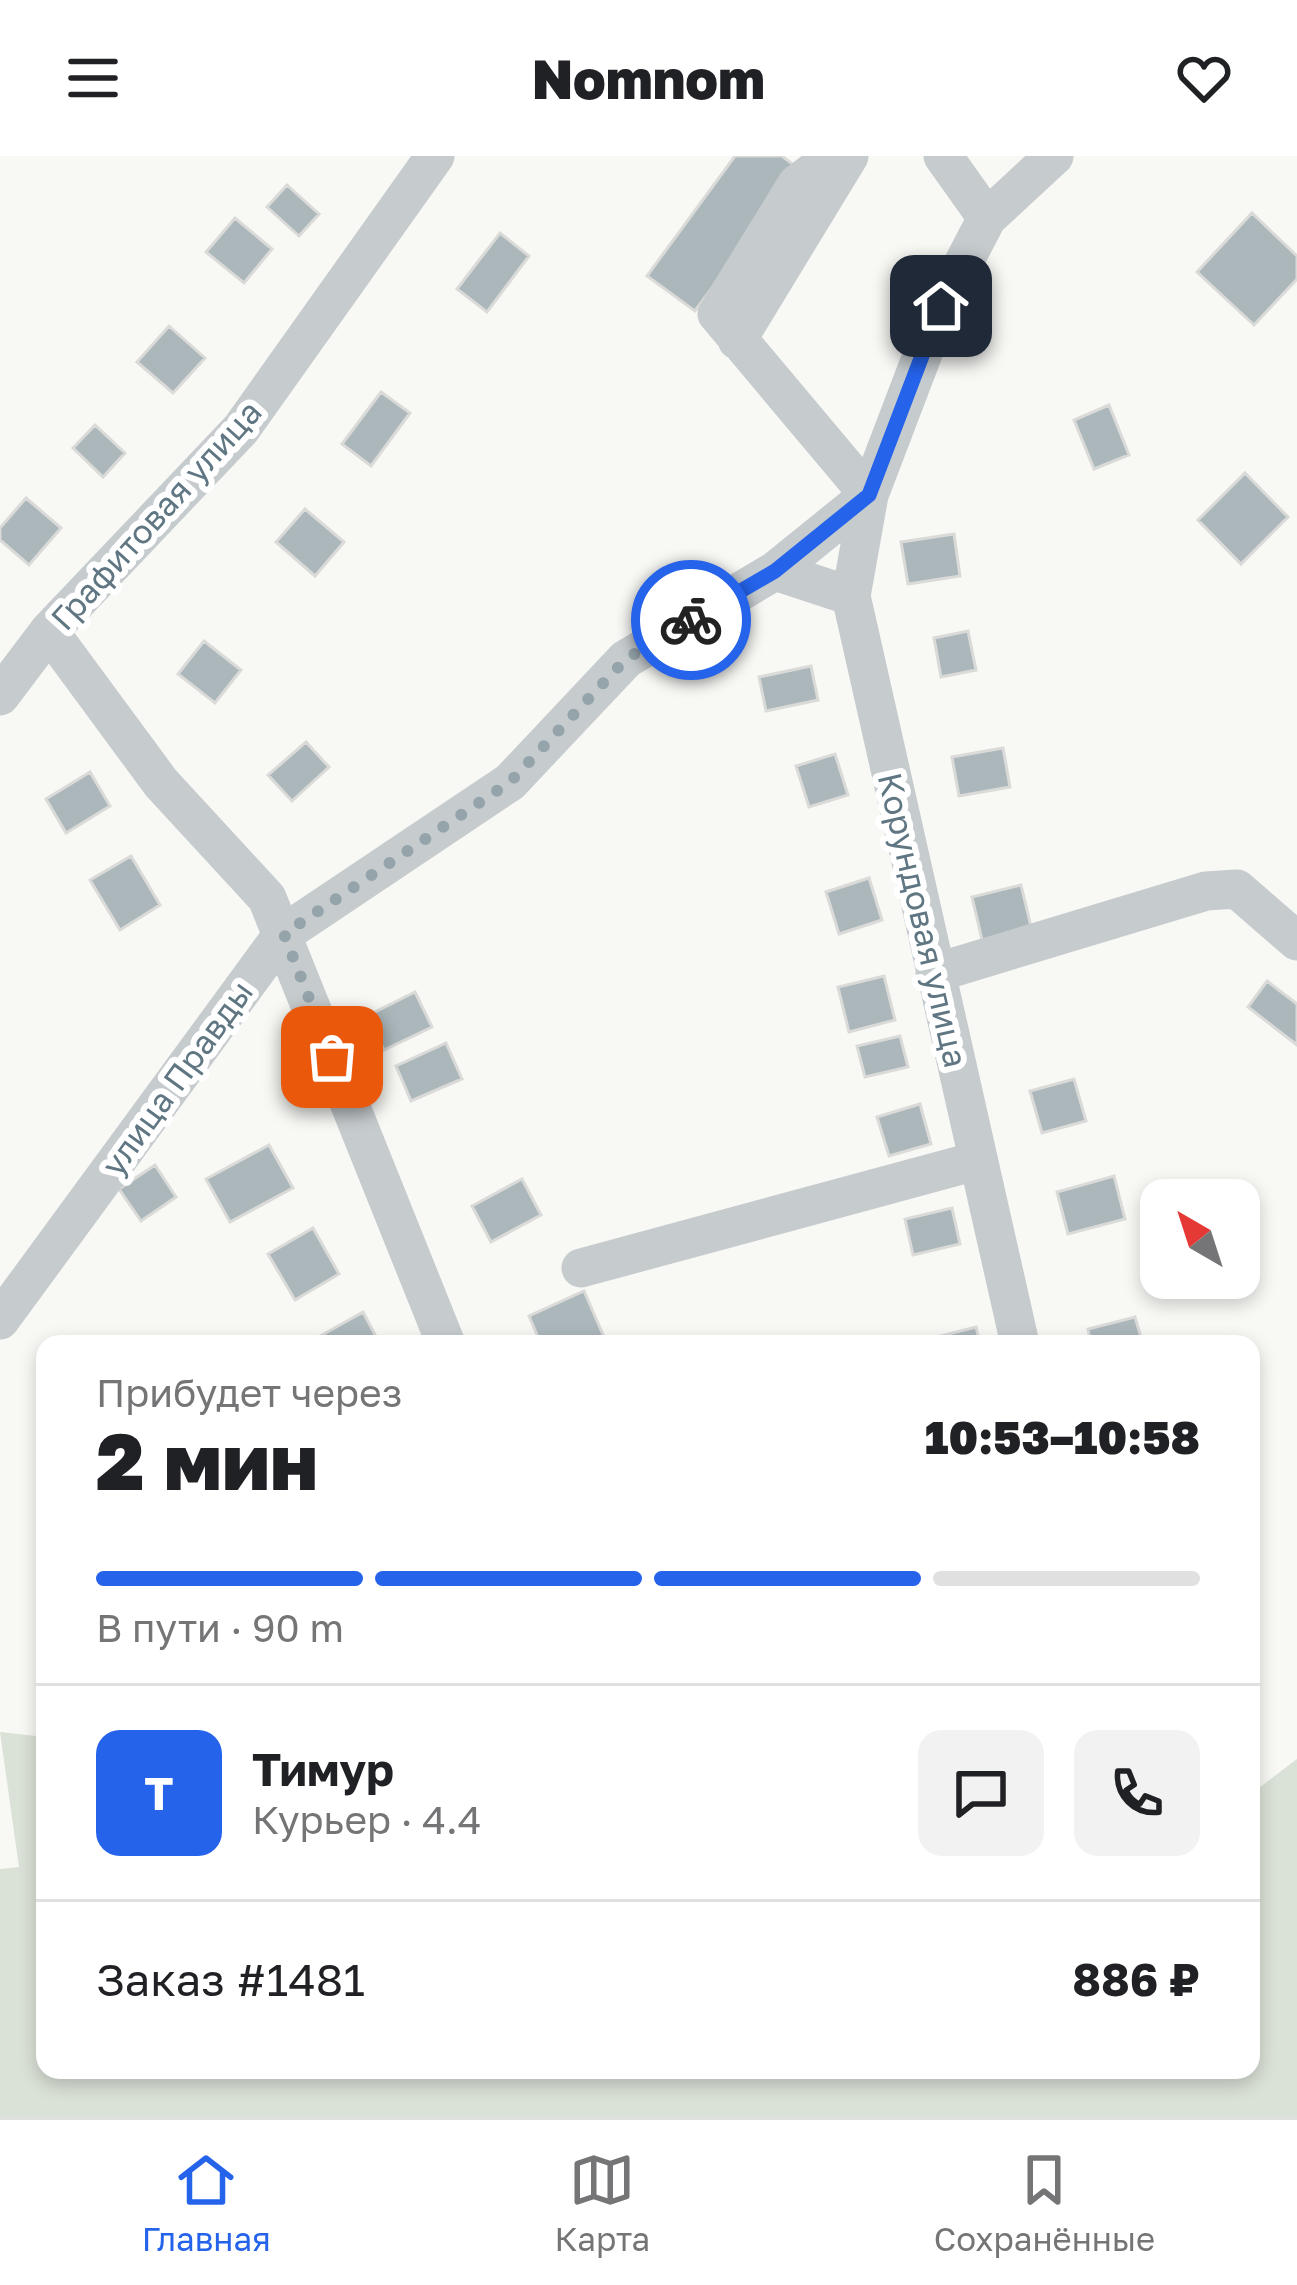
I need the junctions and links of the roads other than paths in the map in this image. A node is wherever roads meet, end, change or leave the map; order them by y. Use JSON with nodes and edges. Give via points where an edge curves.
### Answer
{"nodes":[{"id":1,"x":435,"y":156,"type":"edge"},
{"id":2,"x":834,"y":156,"type":"edge"},
{"id":3,"x":849,"y":156,"type":"edge"},
{"id":4,"x":944,"y":156,"type":"edge"},
{"id":5,"x":1054,"y":156,"type":"edge"},
{"id":6,"x":987,"y":218,"type":"junction"},
{"id":7,"x":737,"y":340,"type":"junction"},
{"id":8,"x":869,"y":495,"type":"junction"},
{"id":9,"x":775,"y":571,"type":"junction"},
{"id":10,"x":851,"y":596,"type":"junction"},
{"id":11,"x":49,"y":631,"type":"junction"},
{"id":12,"x":0,"y":696,"type":"edge"},
{"id":13,"x":284,"y":934,"type":"junction"},
{"id":14,"x":1297,"y":941,"type":"edge"},
{"id":15,"x":934,"y":973,"type":"junction"},
{"id":16,"x":976,"y":1161,"type":"junction"},
{"id":17,"x":581,"y":1268,"type":"dead end"},
{"id":18,"x":0,"y":1320,"type":"edge"},
{"id":19,"x":442,"y":1335,"type":"edge"},
{"id":20,"x":1017,"y":1335,"type":"edge"}],
"edges":[{"from":1,"to":11,"type":"street","name":"Графитовая улица","via":[[241,429]]},
{"from":2,"to":7,"type":"street","via":[[797,184],[717,314]]},
{"from":3,"to":7,"type":"street"},
{"from":4,"to":6,"type":"street"},
{"from":5,"to":6,"type":"street"},
{"from":6,"to":8,"type":"street","via":[[941,306]]},
{"from":7,"to":8,"type":"street"},
{"from":8,"to":9,"type":"street","name":"улица Правды"},
{"from":8,"to":10,"type":"street","name":"Корундовая улица"},
{"from":9,"to":10,"type":"street"},
{"from":9,"to":13,"type":"street","name":"улица Правды","via":[[626,659],[510,782]]},
{"from":10,"to":15,"type":"street","name":"Корундовая улица"},
{"from":11,"to":12,"type":"street","name":"Графитовая улица"},
{"from":11,"to":13,"type":"street","via":[[161,783],[267,898]]},
{"from":13,"to":18,"type":"street","name":"улица Правды"},
{"from":13,"to":19,"type":"street"},
{"from":14,"to":15,"type":"street","via":[[1237,889],[1206,891]]},
{"from":15,"to":16,"type":"street","name":"Корундовая улица"},
{"from":16,"to":17,"type":"street"},
{"from":16,"to":20,"type":"street","name":"Корундовая улица"}]}
